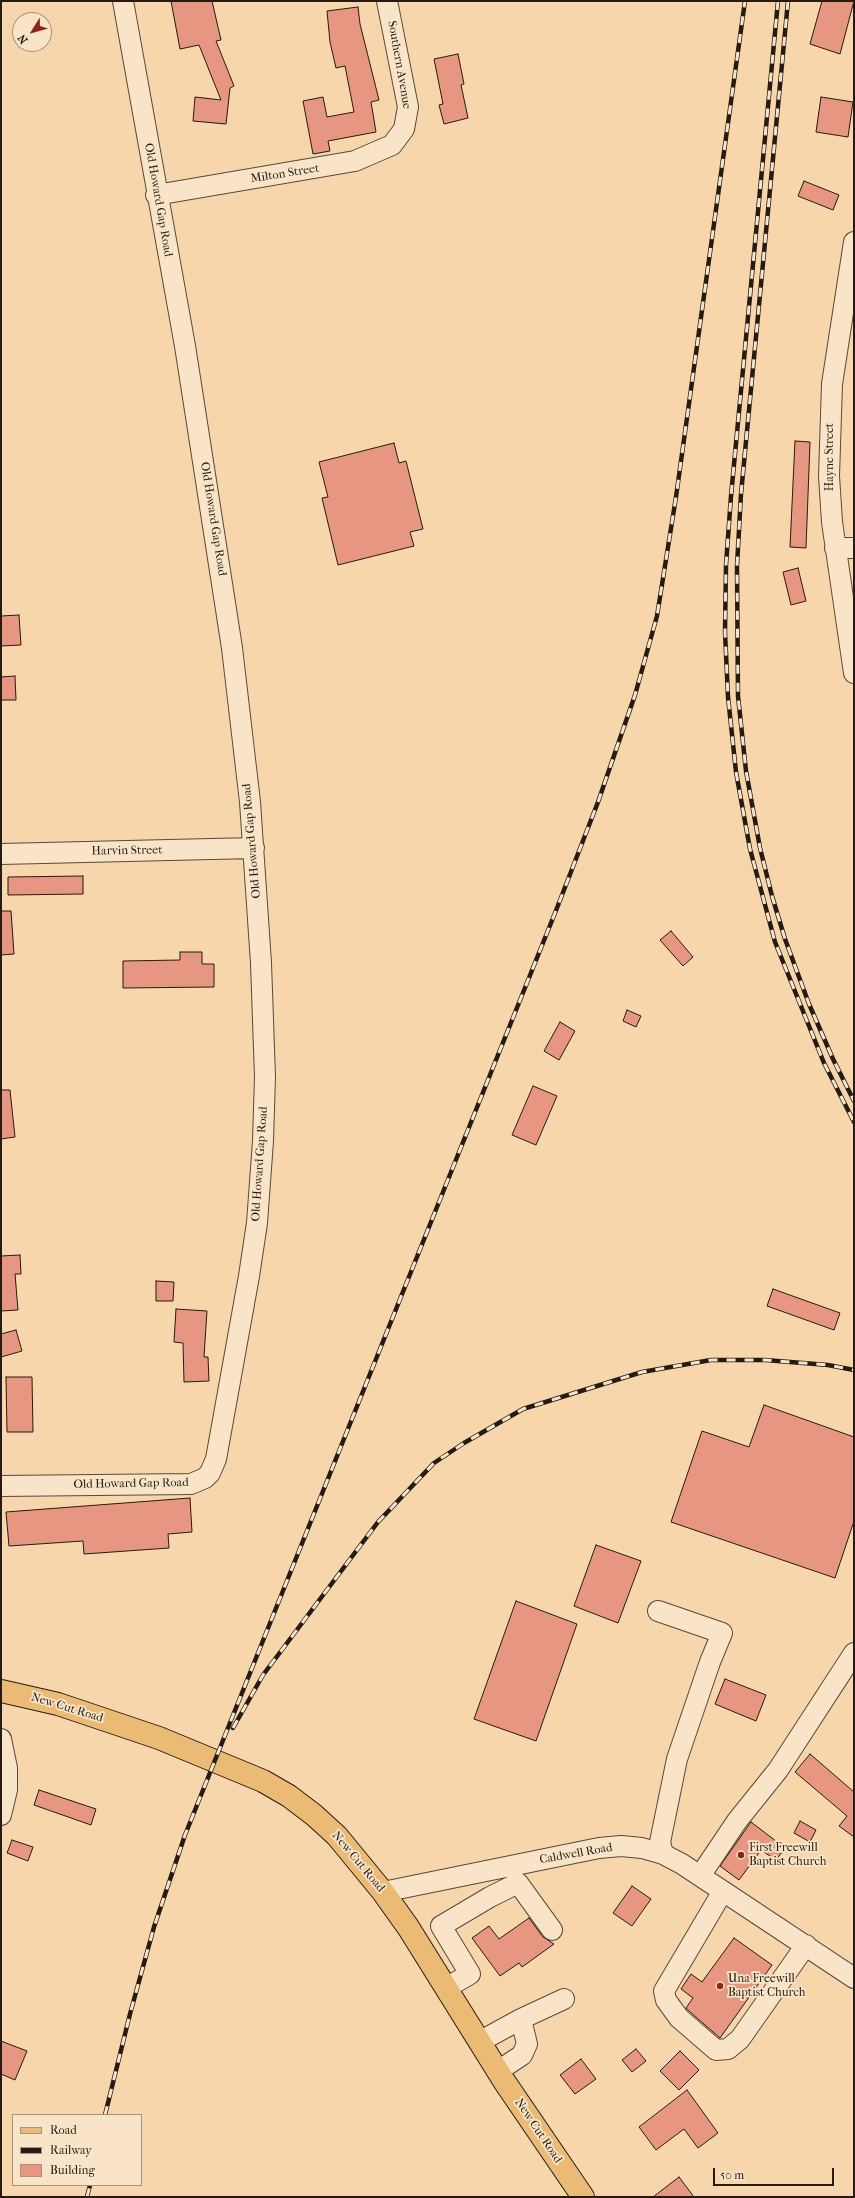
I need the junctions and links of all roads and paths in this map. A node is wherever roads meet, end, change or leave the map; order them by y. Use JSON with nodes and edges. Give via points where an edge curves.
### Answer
{"nodes":[{"id":1,"x":123,"y":1,"type":"edge"},
{"id":2,"x":387,"y":1,"type":"edge"},
{"id":3,"x":404,"y":130,"type":"joint"},
{"id":4,"x":156,"y":195,"type":"junction"},
{"id":5,"x":854,"y":242,"type":"edge"},
{"id":6,"x":845,"y":548,"type":"edge"},
{"id":7,"x":854,"y":673,"type":"edge"},
{"id":8,"x":254,"y":848,"type":"junction"},
{"id":9,"x":1,"y":854,"type":"edge"},
{"id":10,"x":1,"y":1486,"type":"edge"},
{"id":11,"x":658,"y":1610,"type":"dead end"},
{"id":12,"x":854,"y":1653,"type":"edge"},
{"id":13,"x":1,"y":1691,"type":"edge"},
{"id":14,"x":1,"y":1739,"type":"edge"},
{"id":15,"x":1,"y":1815,"type":"edge"},
{"id":16,"x":663,"y":1854,"type":"junction"},
{"id":17,"x":476,"y":1872,"type":"junction"},
{"id":18,"x":700,"y":1876,"type":"junction"},
{"id":19,"x":723,"y":1891,"type":"junction"},
{"id":20,"x":383,"y":1892,"type":"junction"},
{"id":21,"x":490,"y":1897,"type":"junction"},
{"id":22,"x":441,"y":1926,"type":"junction"},
{"id":23,"x":552,"y":1930,"type":"dead end"},
{"id":24,"x":416,"y":1940,"type":"junction"},
{"id":25,"x":806,"y":1945,"type":"junction"},
{"id":26,"x":854,"y":1978,"type":"edge"},
{"id":27,"x":446,"y":1988,"type":"junction"},
{"id":28,"x":564,"y":1999,"type":"dead end"},
{"id":29,"x":521,"y":2019,"type":"junction"},
{"id":30,"x":479,"y":2042,"type":"junction"},
{"id":31,"x":498,"y":2071,"type":"junction"},
{"id":32,"x":583,"y":2197,"type":"edge"}],
"edges":[{"from":1,"to":4,"type":"street","name":"Old Howard Gap Road"},
{"from":2,"to":3,"type":"street","name":"Southern Avenue","via":[[408,108]]},
{"from":3,"to":4,"type":"street","name":"Milton Street","via":[[392,145],[355,161]]},
{"from":4,"to":8,"type":"street","name":"Old Howard Gap Road","via":[[210,497],[232,648]]},
{"from":5,"to":6,"type":"street","name":"Hayne Street","via":[[838,338],[829,430],[829,476]]},
{"from":6,"to":7,"type":"street","name":"Hayne Street"},
{"from":8,"to":9,"type":"street","name":"Harvin Street"},
{"from":8,"to":10,"type":"street","name":"Old Howard Gap Road","via":[[265,1077],[263,1141],[250,1276],[214,1466],[205,1478],[191,1484]]},
{"from":11,"to":16,"type":"street","via":[[722,1633],[677,1759],[660,1842]]},
{"from":12,"to":18,"type":"street","via":[[778,1770],[737,1821]]},
{"from":13,"to":20,"type":"main road","name":"New Cut Road","via":[[58,1704],[159,1738],[263,1781],[289,1796],[337,1836]]},
{"from":14,"to":15,"type":"street","via":[[7,1768],[7,1790]]},
{"from":16,"to":17,"type":"street","name":"Caldwell Road","via":[[621,1846],[599,1848]]},
{"from":16,"to":18,"type":"street","name":"Caldwell Road"},
{"from":17,"to":20,"type":"street","name":"Caldwell Road"},
{"from":17,"to":21,"type":"street"},
{"from":18,"to":19,"type":"street","name":"Caldwell Road"},
{"from":19,"to":25,"type":"street","name":"Caldwell Road"},
{"from":19,"to":25,"type":"street","via":[[664,1991],[666,2000],[679,2018],[716,2050],[728,2049],[740,2039]]},
{"from":20,"to":24,"type":"main road","name":"New Cut Road"},
{"from":21,"to":22,"type":"street"},
{"from":21,"to":23,"type":"street","via":[[518,1883]]},
{"from":22,"to":24,"type":"street"},
{"from":22,"to":27,"type":"street","via":[[470,1974]]},
{"from":24,"to":27,"type":"main road","name":"New Cut Road"},
{"from":25,"to":26,"type":"street","name":"Caldwell Road"},
{"from":27,"to":30,"type":"main road","name":"New Cut Road"},
{"from":28,"to":29,"type":"street"},
{"from":29,"to":30,"type":"street"},
{"from":29,"to":31,"type":"street","via":[[527,2044],[522,2055]]},
{"from":30,"to":31,"type":"main road","name":"New Cut Road"},
{"from":31,"to":32,"type":"main road","name":"New Cut Road"}]}
